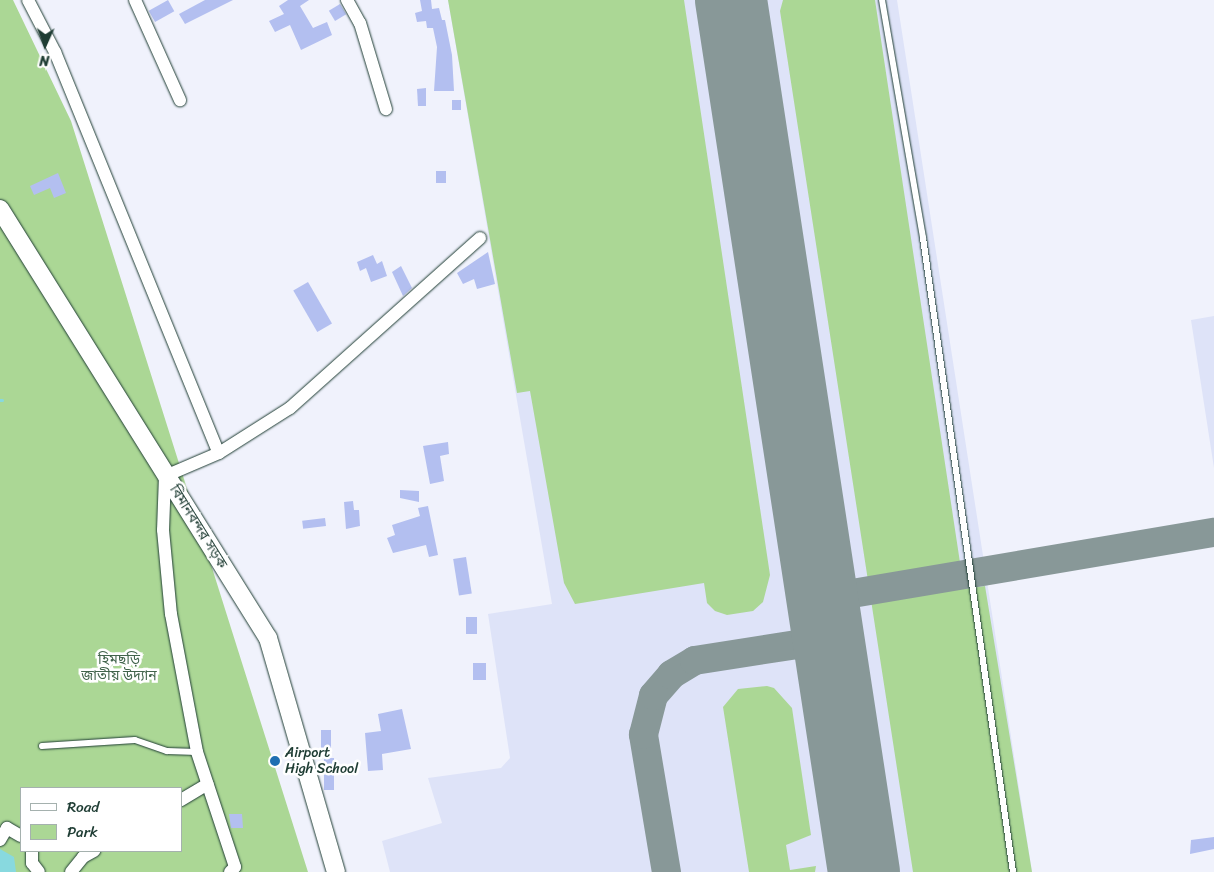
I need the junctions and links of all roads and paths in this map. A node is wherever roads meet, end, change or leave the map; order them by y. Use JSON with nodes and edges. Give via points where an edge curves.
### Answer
{"nodes":[{"id":1,"x":28,"y":0,"type":"edge"},
{"id":2,"x":135,"y":0,"type":"edge"},
{"id":3,"x":347,"y":0,"type":"edge"},
{"id":4,"x":882,"y":0,"type":"edge"},
{"id":5,"x":180,"y":100,"type":"dead end"},
{"id":6,"x":386,"y":109,"type":"dead end"},
{"id":7,"x":0,"y":209,"type":"edge"},
{"id":8,"x":480,"y":238,"type":"dead end"},
{"id":9,"x":219,"y":453,"type":"junction"},
{"id":10,"x":165,"y":476,"type":"junction"},
{"id":11,"x":42,"y":746,"type":"dead end"},
{"id":12,"x":198,"y":752,"type":"junction"},
{"id":13,"x":208,"y":784,"type":"junction"},
{"id":14,"x":182,"y":799,"type":"edge"},
{"id":15,"x":20,"y":835,"type":"edge"},
{"id":16,"x":0,"y":840,"type":"edge"},
{"id":17,"x":32,"y":852,"type":"edge"},
{"id":18,"x":92,"y":852,"type":"edge"},
{"id":19,"x":235,"y":870,"type":"edge"},
{"id":20,"x":39,"y":872,"type":"edge"},
{"id":21,"x":71,"y":872,"type":"edge"},
{"id":22,"x":336,"y":872,"type":"edge"},
{"id":23,"x":1013,"y":872,"type":"edge"}],
"edges":[{"from":1,"to":9,"type":"street","via":[[55,52]]},
{"from":2,"to":5,"type":"street"},
{"from":3,"to":6,"type":"street","via":[[360,23]]},
{"from":4,"to":23,"type":"lane","via":[[923,238]]},
{"from":7,"to":10,"type":"street","name":"বিমানবন্দর সড়ক"},
{"from":8,"to":9,"type":"street","via":[[290,408]]},
{"from":9,"to":10,"type":"street"},
{"from":10,"to":12,"type":"street","via":[[163,530],[171,614]]},
{"from":10,"to":22,"type":"street","name":"বিমানবন্দর সড়ক","via":[[268,638]]},
{"from":11,"to":12,"type":"lane","via":[[135,740],[167,751]]},
{"from":12,"to":13,"type":"street"},
{"from":13,"to":14,"type":"street"},
{"from":13,"to":19,"type":"street"},
{"from":15,"to":16,"type":"street","via":[[7,828]]},
{"from":17,"to":20,"type":"street","via":[[32,863]]},
{"from":18,"to":21,"type":"street","via":[[83,857]]}]}
